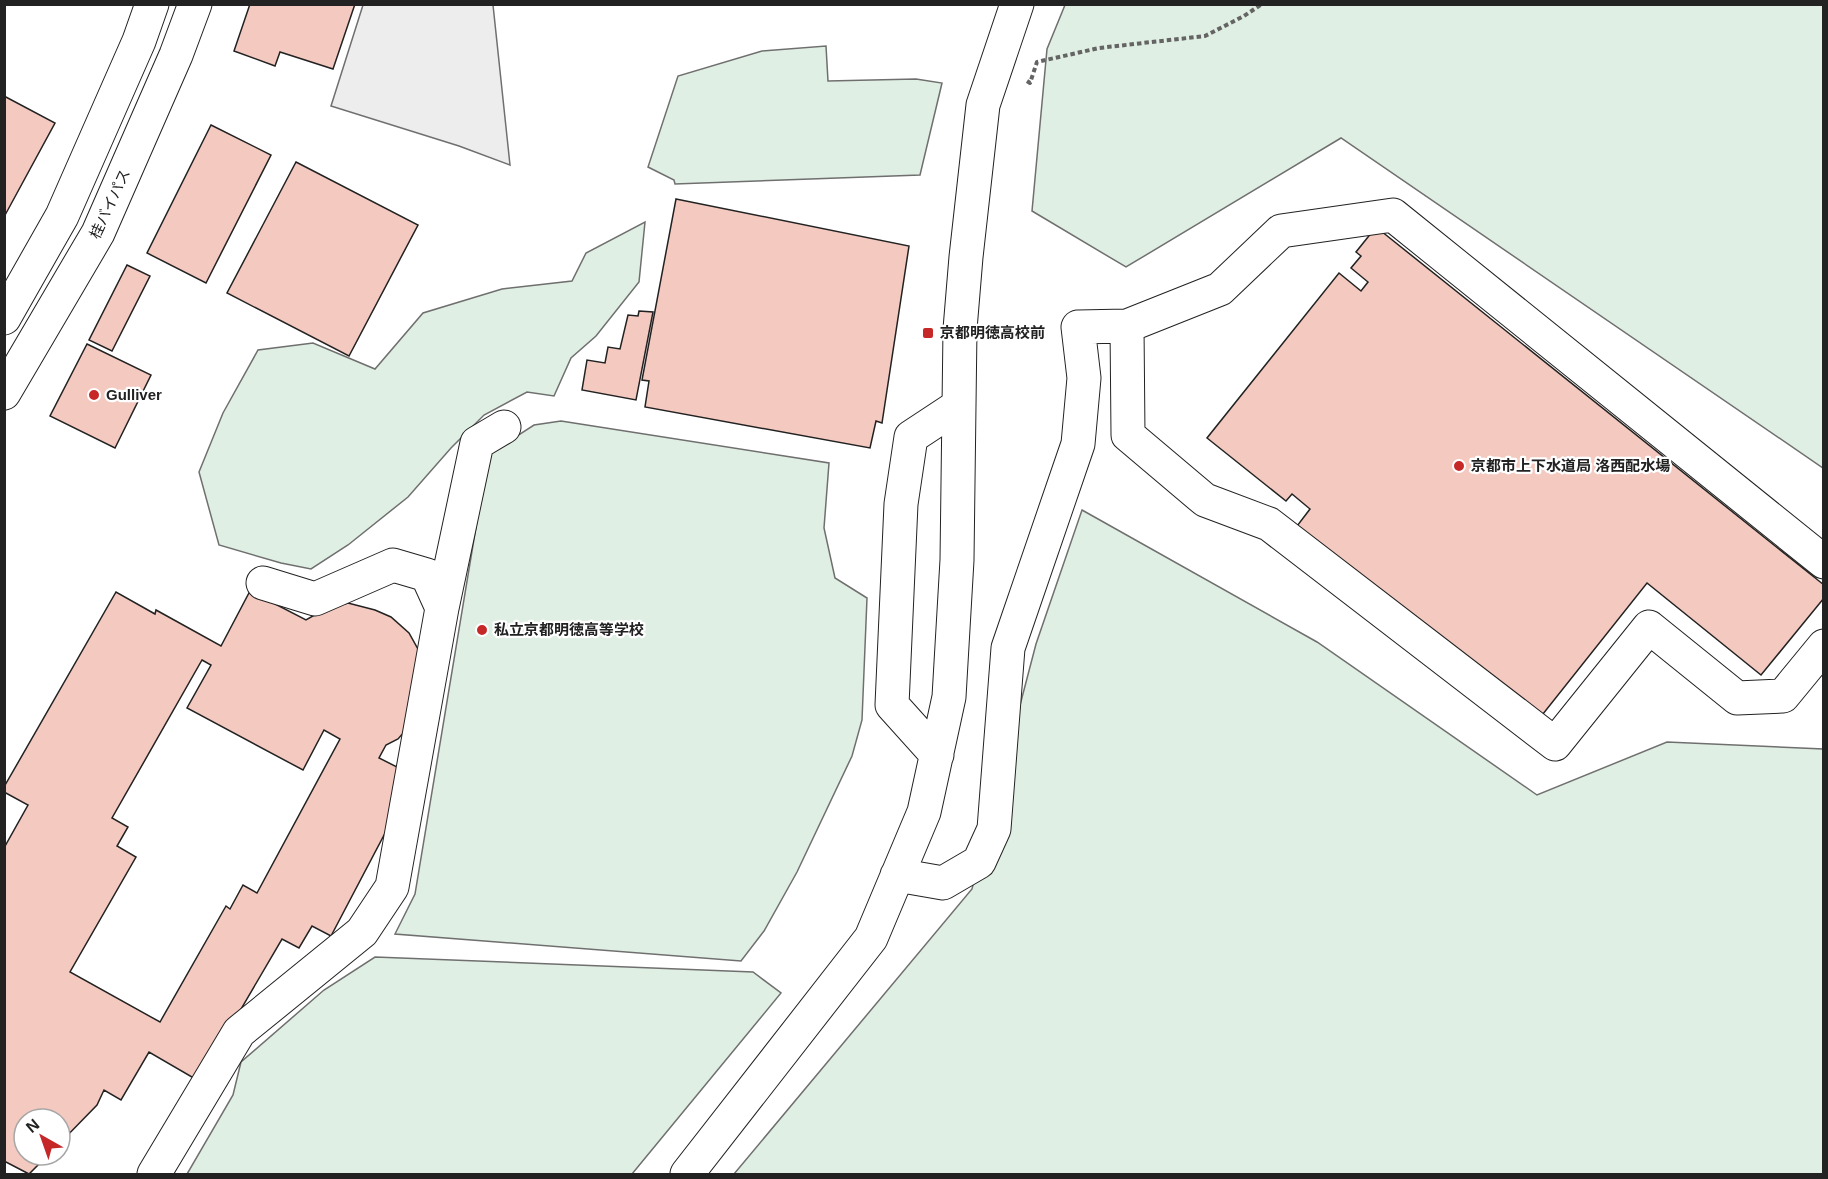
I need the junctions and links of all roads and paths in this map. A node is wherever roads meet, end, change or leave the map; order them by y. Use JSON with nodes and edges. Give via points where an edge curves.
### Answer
{"nodes":[{"id":1,"x":152,"y":4,"type":"edge"},
{"id":2,"x":195,"y":4,"type":"edge"},
{"id":3,"x":1017,"y":4,"type":"edge"},
{"id":4,"x":1262,"y":4,"type":"edge"},
{"id":5,"x":996,"y":67,"type":"junction"},
{"id":6,"x":4,"y":318,"type":"edge"},
{"id":7,"x":1127,"y":326,"type":"junction"},
{"id":8,"x":4,"y":393,"type":"edge"},
{"id":9,"x":958,"y":406,"type":"junction"},
{"id":10,"x":504,"y":427,"type":"dead end"},
{"id":11,"x":1824,"y":562,"type":"edge"},
{"id":12,"x":263,"y":583,"type":"dead end"},
{"id":13,"x":442,"y":608,"type":"junction"},
{"id":14,"x":1824,"y":646,"type":"edge"},
{"id":15,"x":937,"y":755,"type":"junction"},
{"id":16,"x":897,"y":875,"type":"junction"},
{"id":17,"x":154,"y":1174,"type":"edge"},
{"id":18,"x":687,"y":1174,"type":"edge"}],
"edges":[{"from":1,"to":6,"type":"main road","via":[[62,216]]},
{"from":2,"to":8,"type":"main road","name":"桂バイパス","via":[[98,233]]},
{"from":3,"to":5,"type":"main road"},
{"from":4,"to":5,"type":"path","via":[[1205,36],[1099,48],[1036,62],[1030,83]]},
{"from":5,"to":9,"type":"main road","via":[[983,105],[960,329]]},
{"from":7,"to":11,"type":"main road","via":[[1220,289],[1281,231],[1393,215]]},
{"from":7,"to":14,"type":"main road","via":[[1128,435],[1205,500],[1269,524],[1555,744],[1649,627],[1737,698],[1783,696]]},
{"from":7,"to":16,"type":"main road","via":[[1078,327],[1084,378],[1078,444],[1008,648],[994,829],[979,862],[943,883]]},
{"from":9,"to":15,"type":"main road","via":[[957,560],[949,698]]},
{"from":9,"to":15,"type":"main road","via":[[911,437],[901,504],[892,705]]},
{"from":10,"to":13,"type":"main road","via":[[477,443]]},
{"from":12,"to":13,"type":"main road","via":[[315,599],[393,565],[427,575]]},
{"from":13,"to":17,"type":"main road","via":[[392,887],[362,932],[239,1032]]},
{"from":15,"to":16,"type":"main road","via":[[924,812]]},
{"from":16,"to":18,"type":"main road","via":[[871,938]]}]}
